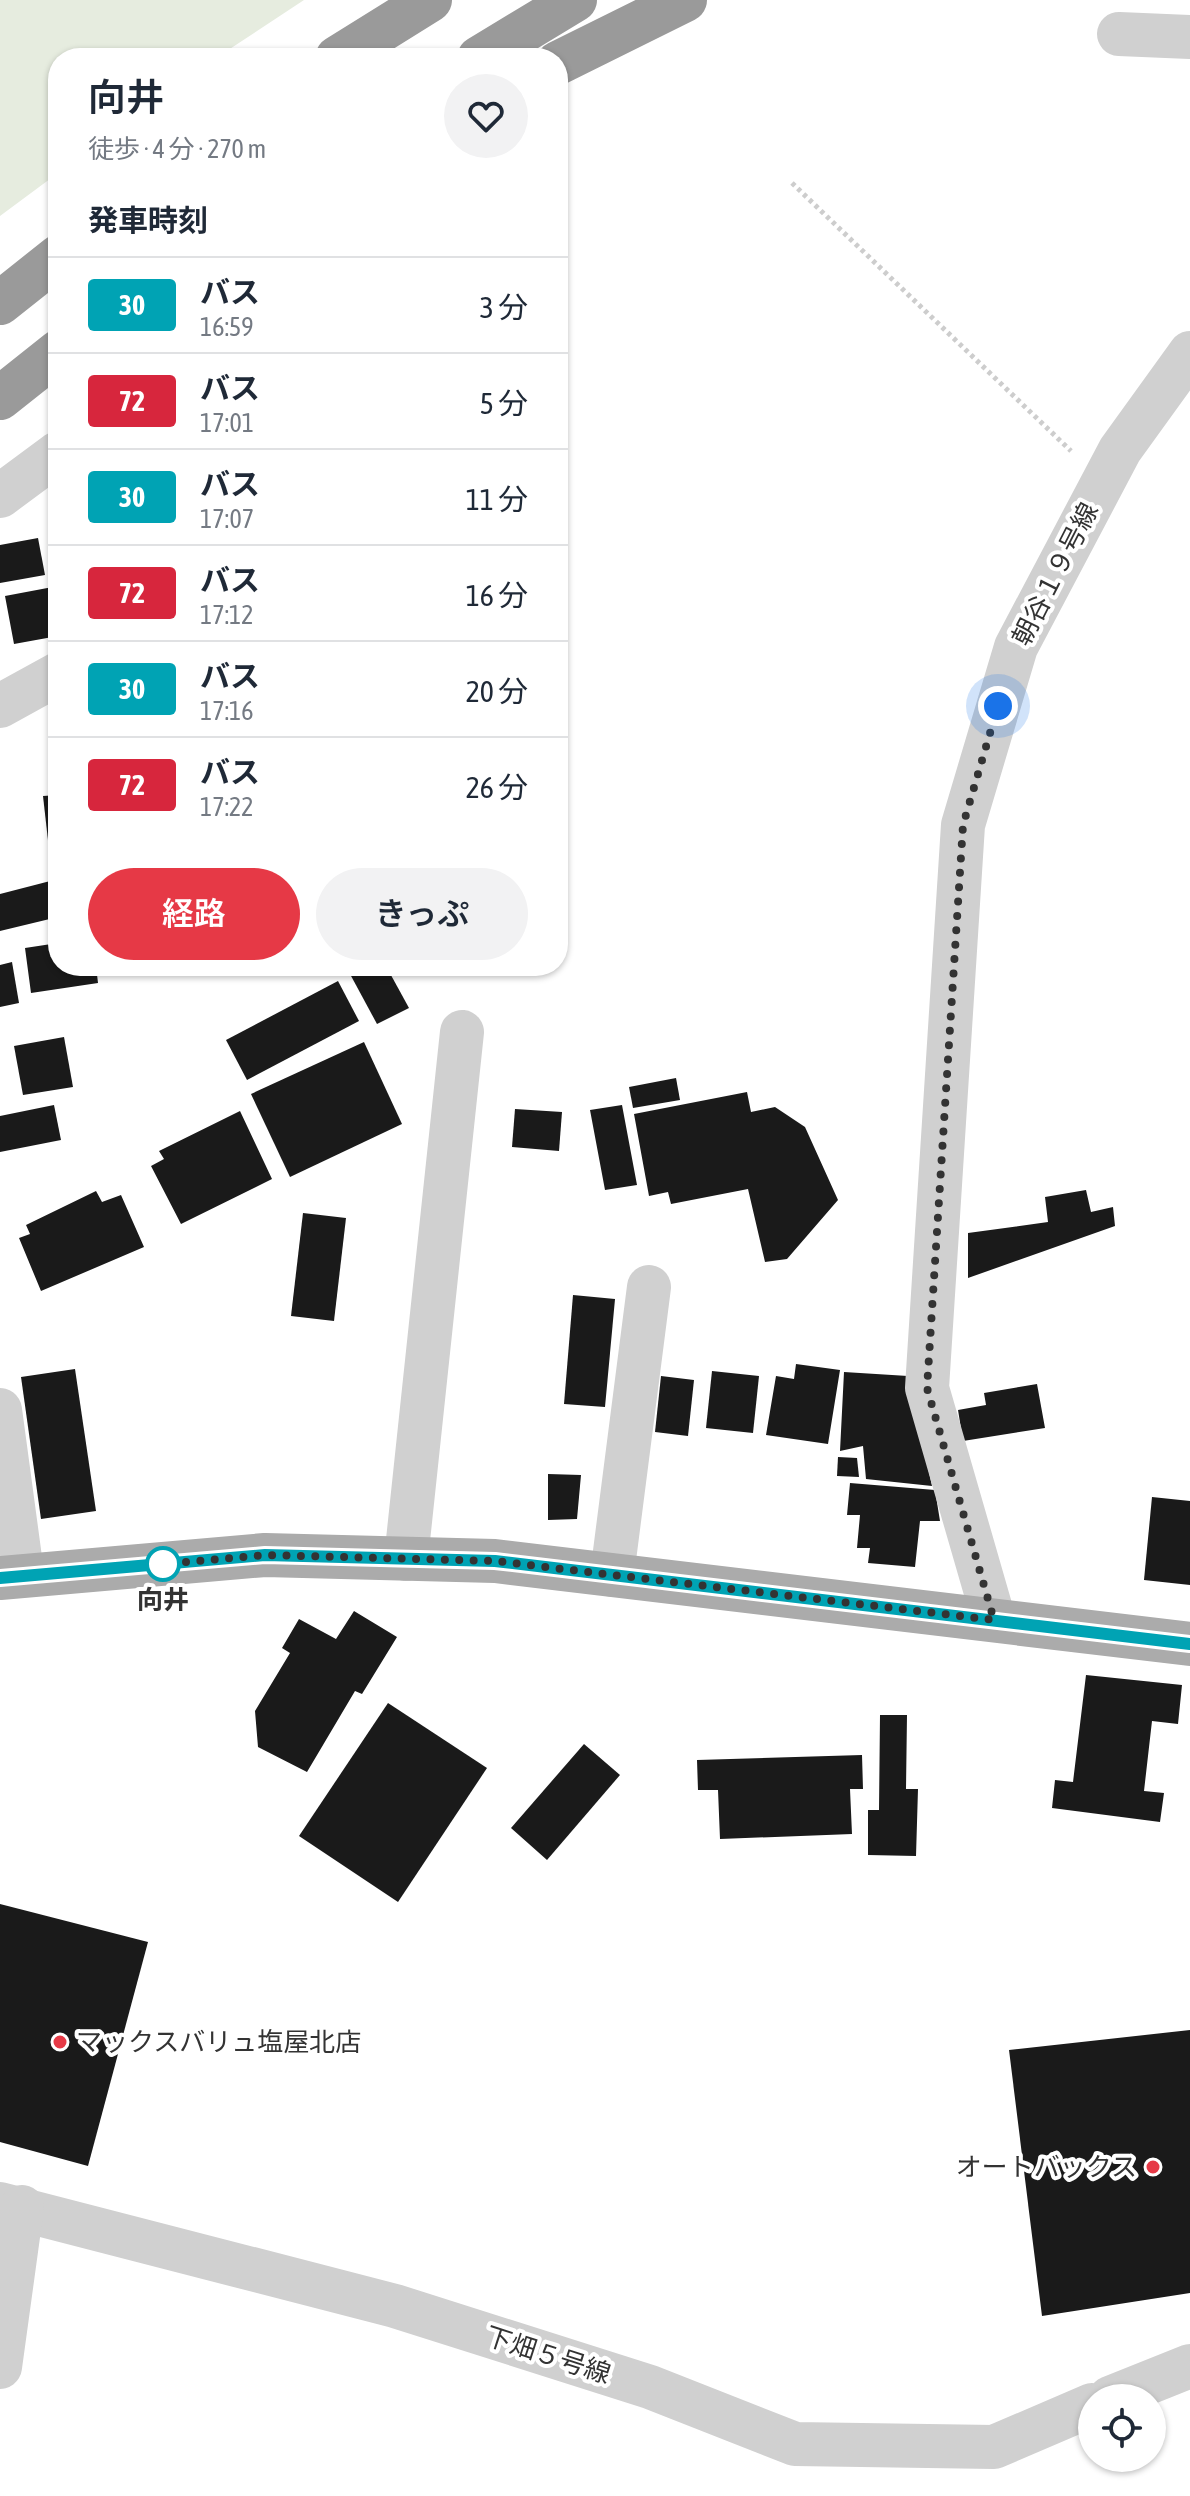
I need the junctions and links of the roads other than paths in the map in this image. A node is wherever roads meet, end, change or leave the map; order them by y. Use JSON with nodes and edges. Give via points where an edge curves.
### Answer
{"nodes":[{"id":1,"x":430,"y":0,"type":"edge"},
{"id":2,"x":575,"y":0,"type":"edge"},
{"id":3,"x":685,"y":0,"type":"edge"},
{"id":4,"x":1119,"y":34,"type":"dead end"},
{"id":5,"x":1190,"y":37,"type":"edge"},
{"id":6,"x":353,"y":48,"type":"edge"},
{"id":7,"x":496,"y":48,"type":"edge"},
{"id":8,"x":568,"y":58,"type":"edge"},
{"id":9,"x":48,"y":265,"type":"edge"},
{"id":10,"x":0,"y":303,"type":"edge"},
{"id":11,"x":1190,"y":353,"type":"edge"},
{"id":12,"x":48,"y":360,"type":"edge"},
{"id":13,"x":48,"y":371,"type":"edge"},
{"id":14,"x":0,"y":400,"type":"edge"},
{"id":15,"x":48,"y":460,"type":"edge"},
{"id":16,"x":0,"y":496,"type":"edge"},
{"id":17,"x":48,"y":680,"type":"edge"},
{"id":18,"x":0,"y":706,"type":"edge"},
{"id":19,"x":462,"y":1032,"type":"dead end"},
{"id":20,"x":649,"y":1287,"type":"dead end"},
{"id":21,"x":0,"y":1410,"type":"edge"},
{"id":22,"x":406,"y":1559,"type":"junction"},
{"id":23,"x":612,"y":1575,"type":"junction"},
{"id":24,"x":11,"y":1576,"type":"edge"},
{"id":25,"x":994,"y":1620,"type":"junction"},
{"id":26,"x":1190,"y":1644,"type":"edge"},
{"id":27,"x":11,"y":2205,"type":"edge"},
{"id":28,"x":1190,"y":2366,"type":"edge"},
{"id":29,"x":0,"y":2367,"type":"edge"},
{"id":30,"x":1145,"y":2384,"type":"edge"},
{"id":31,"x":1078,"y":2411,"type":"edge"}],
"edges":[{"from":1,"to":6,"type":"highway"},
{"from":2,"to":7,"type":"highway"},
{"from":3,"to":8,"type":"highway"},
{"from":4,"to":5,"type":"street"},
{"from":9,"to":10,"type":"highway"},
{"from":11,"to":25,"type":"street","name":"朝谷１９号線","via":[[1120,450],[1016,647],[963,825],[927,1388]]},
{"from":12,"to":14,"type":"highway"},
{"from":13,"to":14,"type":"highway"},
{"from":15,"to":16,"type":"street"},
{"from":17,"to":18,"type":"street"},
{"from":19,"to":22,"type":"street"},
{"from":20,"to":23,"type":"street"},
{"from":21,"to":24,"type":"street"},
{"from":22,"to":23,"type":"main road","via":[[495,1561]]},
{"from":22,"to":24,"type":"main road","via":[[265,1555]]},
{"from":23,"to":25,"type":"main road"},
{"from":25,"to":26,"type":"main road"},
{"from":27,"to":29,"type":"street"},
{"from":27,"to":31,"type":"street","name":"下畑５号線","via":[[395,2306],[650,2387],[795,2444],[994,2447]]},
{"from":28,"to":30,"type":"street"}]}
